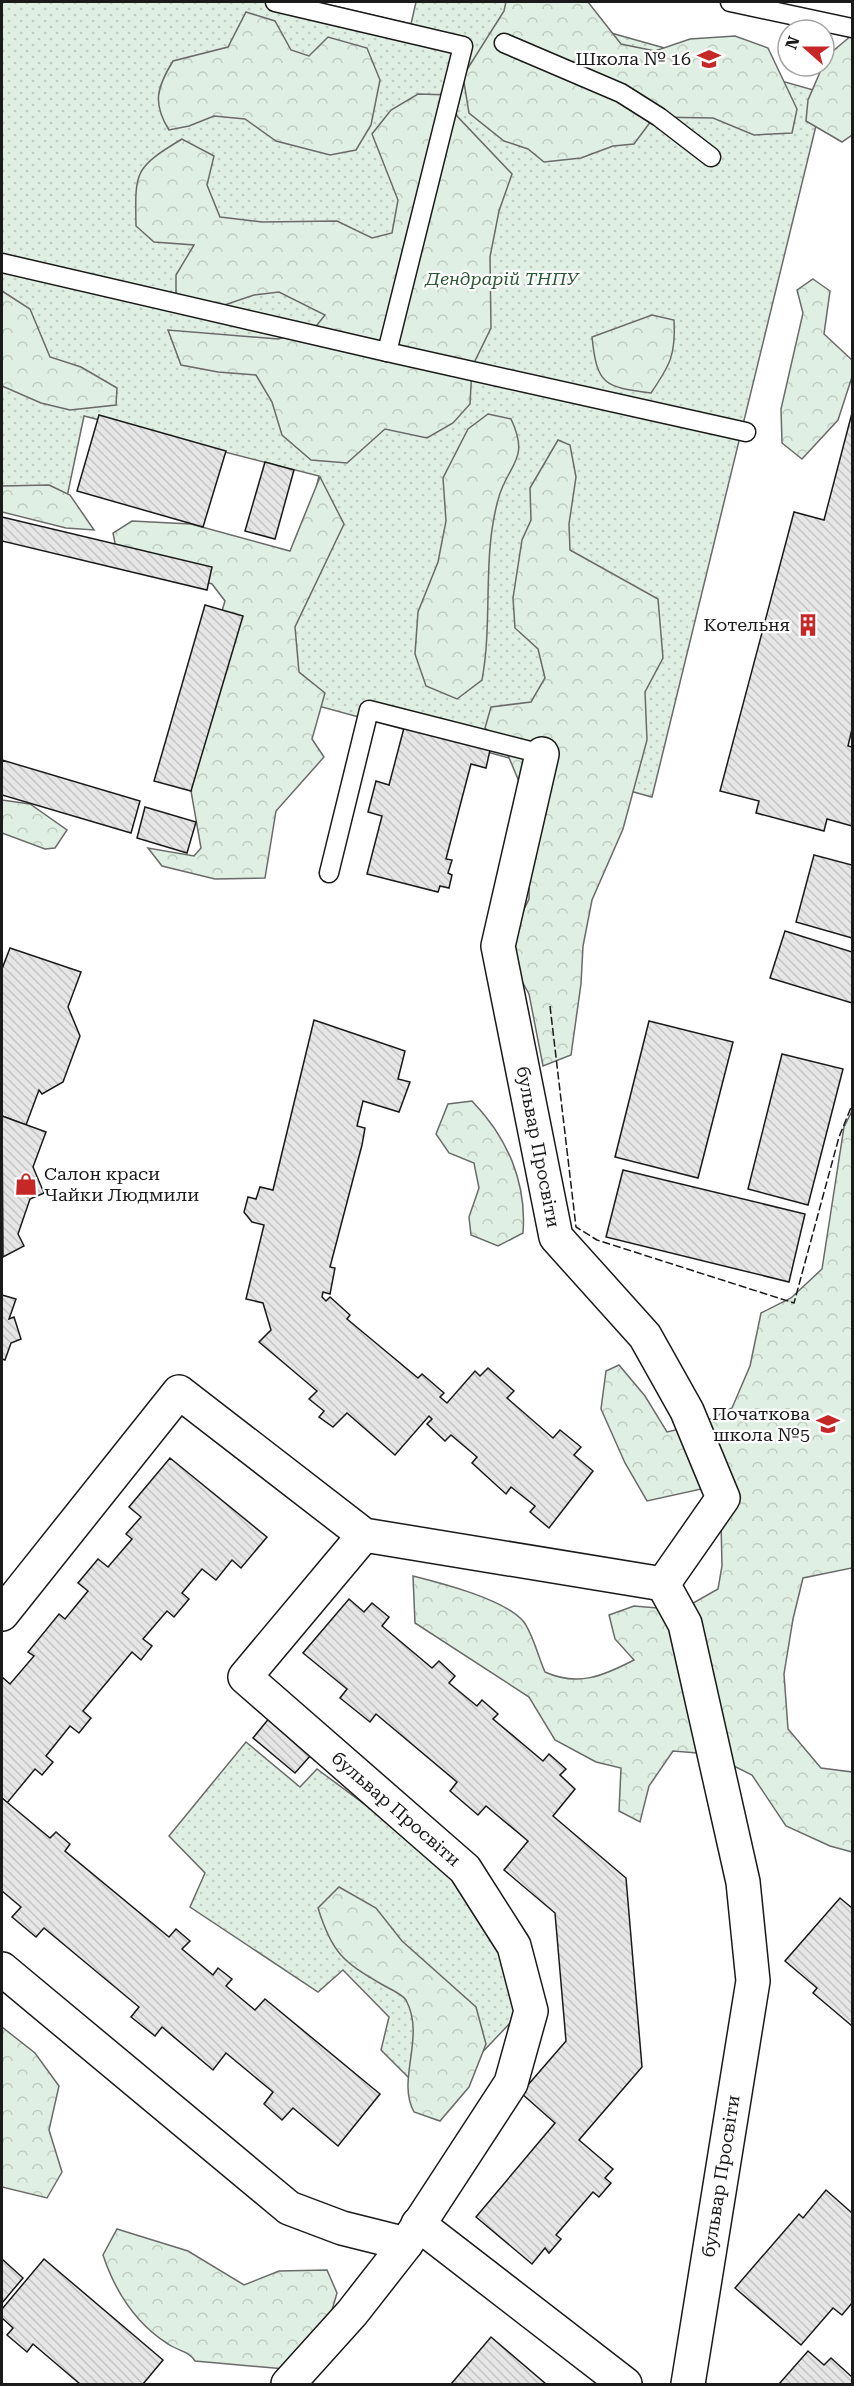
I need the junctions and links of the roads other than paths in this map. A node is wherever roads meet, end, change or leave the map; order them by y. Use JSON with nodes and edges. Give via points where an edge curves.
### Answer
{"nodes":[{"id":1,"x":275,"y":2,"type":"edge"},
{"id":2,"x":730,"y":2,"type":"edge"},
{"id":3,"x":852,"y":28,"type":"edge"},
{"id":4,"x":504,"y":43,"type":"dead end"},
{"id":5,"x":711,"y":157,"type":"dead end"},
{"id":6,"x":2,"y":263,"type":"edge"},
{"id":7,"x":387,"y":351,"type":"junction"},
{"id":8,"x":746,"y":432,"type":"dead end"},
{"id":9,"x":542,"y":754,"type":"joint"},
{"id":10,"x":329,"y":873,"type":"dead end"},
{"id":11,"x":364,"y":1535,"type":"junction"},
{"id":12,"x":663,"y":1584,"type":"junction"},
{"id":13,"x":2,"y":1614,"type":"edge"},
{"id":14,"x":2,"y":1969,"type":"edge"},
{"id":15,"x":412,"y":2234,"type":"junction"},
{"id":16,"x":288,"y":2385,"type":"edge"},
{"id":17,"x":625,"y":2385,"type":"edge"},
{"id":18,"x":688,"y":2385,"type":"edge"}],
"edges":[{"from":1,"to":7,"type":"lane","via":[[463,46]]},
{"from":2,"to":3,"type":"lane"},
{"from":4,"to":5,"type":"lane","via":[[621,93]]},
{"from":6,"to":7,"type":"lane"},
{"from":7,"to":8,"type":"lane"},
{"from":9,"to":10,"type":"lane","via":[[369,710]]},
{"from":9,"to":12,"type":"street","name":"бульвар Просвіти","via":[[498,946],[556,1237],[645,1336],[687,1411],[723,1498]]},
{"from":11,"to":12,"type":"street"},
{"from":11,"to":13,"type":"street","via":[[179,1392]]},
{"from":11,"to":15,"type":"street","name":"бульвар Просвіти","via":[[244,1677],[465,1869],[514,1946],[531,2010],[511,2083]]},
{"from":12,"to":18,"type":"street","name":"бульвар Просвіти","via":[[685,1624],[703,1702],[743,1882],[753,1981]]},
{"from":14,"to":15,"type":"street","via":[[289,2208],[342,2228]]},
{"from":15,"to":16,"type":"street","name":"бульвар Просвіти","via":[[352,2313]]},
{"from":15,"to":17,"type":"street"}]}
